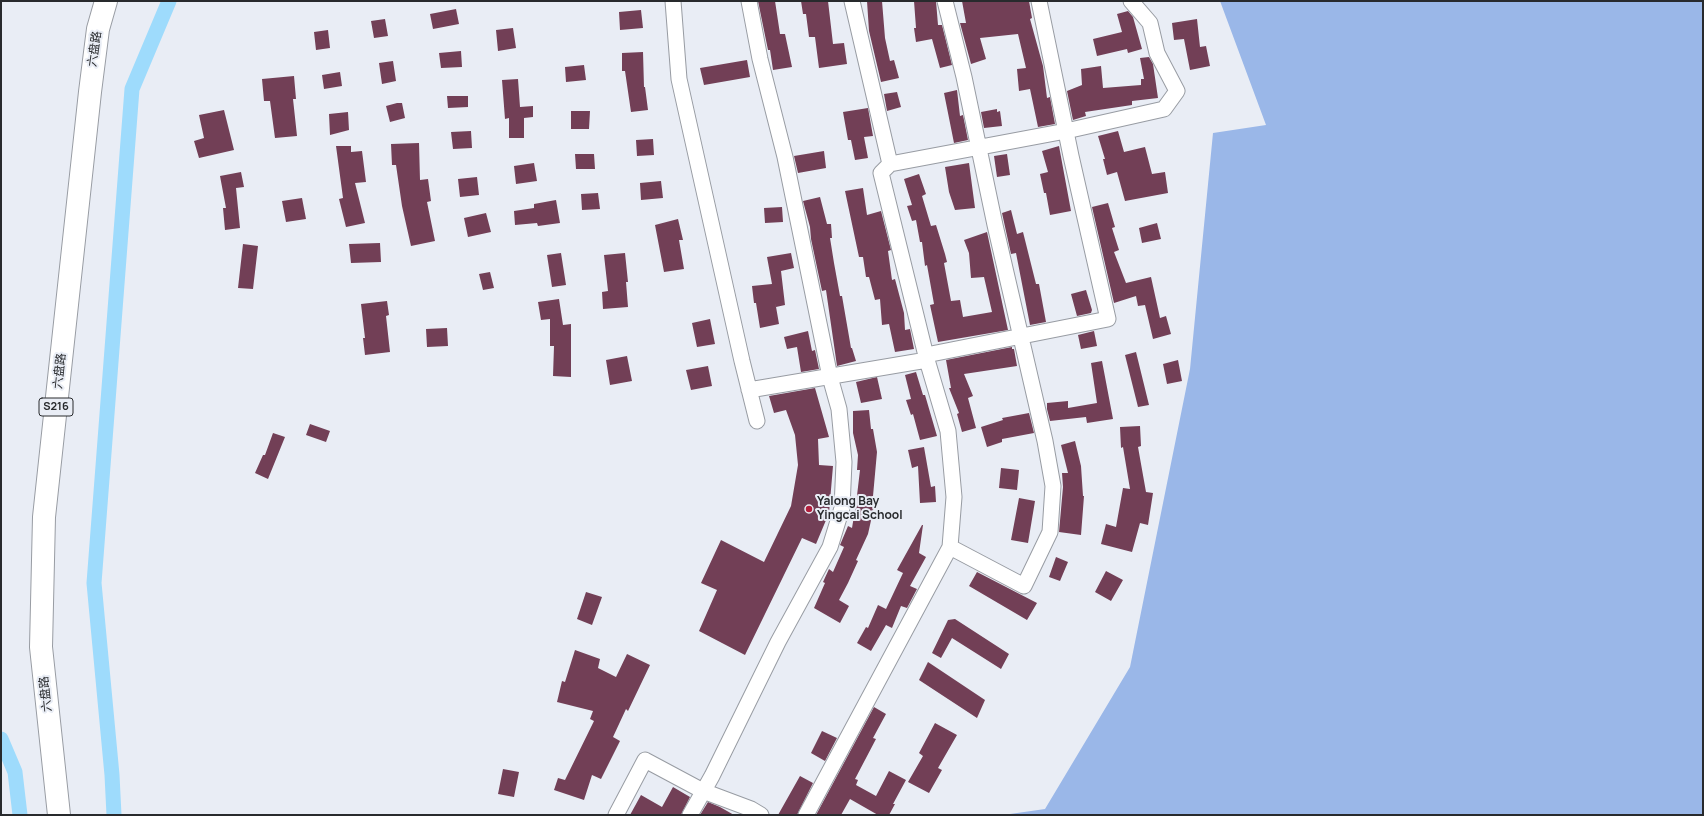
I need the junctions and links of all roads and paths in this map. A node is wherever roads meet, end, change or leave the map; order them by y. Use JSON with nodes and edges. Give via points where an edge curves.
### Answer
{"nodes":[{"id":1,"x":106,"y":1,"type":"edge"},
{"id":2,"x":673,"y":1,"type":"edge"},
{"id":3,"x":749,"y":1,"type":"edge"},
{"id":4,"x":852,"y":1,"type":"edge"},
{"id":5,"x":945,"y":1,"type":"edge"},
{"id":6,"x":1039,"y":1,"type":"edge"},
{"id":7,"x":1131,"y":1,"type":"edge"},
{"id":8,"x":1066,"y":131,"type":"junction"},
{"id":9,"x":979,"y":147,"type":"junction"},
{"id":10,"x":890,"y":164,"type":"junction"},
{"id":11,"x":1021,"y":336,"type":"junction"},
{"id":12,"x":926,"y":357,"type":"junction"},
{"id":13,"x":830,"y":376,"type":"junction"},
{"id":14,"x":749,"y":390,"type":"junction"},
{"id":15,"x":757,"y":421,"type":"dead end"},
{"id":16,"x":950,"y":547,"type":"junction"},
{"id":17,"x":703,"y":791,"type":"junction"},
{"id":18,"x":59,"y":815,"type":"edge"},
{"id":19,"x":616,"y":815,"type":"edge"},
{"id":20,"x":690,"y":815,"type":"edge"},
{"id":21,"x":761,"y":815,"type":"edge"},
{"id":22,"x":806,"y":815,"type":"edge"}],
"edges":[{"from":1,"to":18,"type":"main road","name":"六盘路","number":"S216","via":[[98,28],[90,92],[44,517],[41,648]]},
{"from":2,"to":14,"type":"street","via":[[679,79]]},
{"from":3,"to":13,"type":"street","via":[[760,59],[785,158]]},
{"from":4,"to":10,"type":"street"},
{"from":5,"to":9,"type":"street"},
{"from":6,"to":8,"type":"street"},
{"from":7,"to":8,"type":"street","via":[[1150,23],[1157,53],[1177,91],[1164,109]]},
{"from":8,"to":9,"type":"street"},
{"from":8,"to":11,"type":"street","via":[[1108,319]]},
{"from":9,"to":10,"type":"street"},
{"from":9,"to":11,"type":"street"},
{"from":10,"to":12,"type":"street","via":[[881,173]]},
{"from":11,"to":12,"type":"street"},
{"from":11,"to":16,"type":"street","via":[[1053,486],[1050,532],[1024,586]]},
{"from":12,"to":13,"type":"street"},
{"from":12,"to":16,"type":"street","via":[[948,431],[954,497]]},
{"from":13,"to":14,"type":"street"},
{"from":13,"to":17,"type":"street","via":[[839,409],[844,462],[842,508],[830,548],[778,642]]},
{"from":14,"to":15,"type":"street"},
{"from":16,"to":22,"type":"street"},
{"from":17,"to":19,"type":"street","via":[[645,760]]},
{"from":17,"to":20,"type":"street"},
{"from":17,"to":21,"type":"street"}]}
